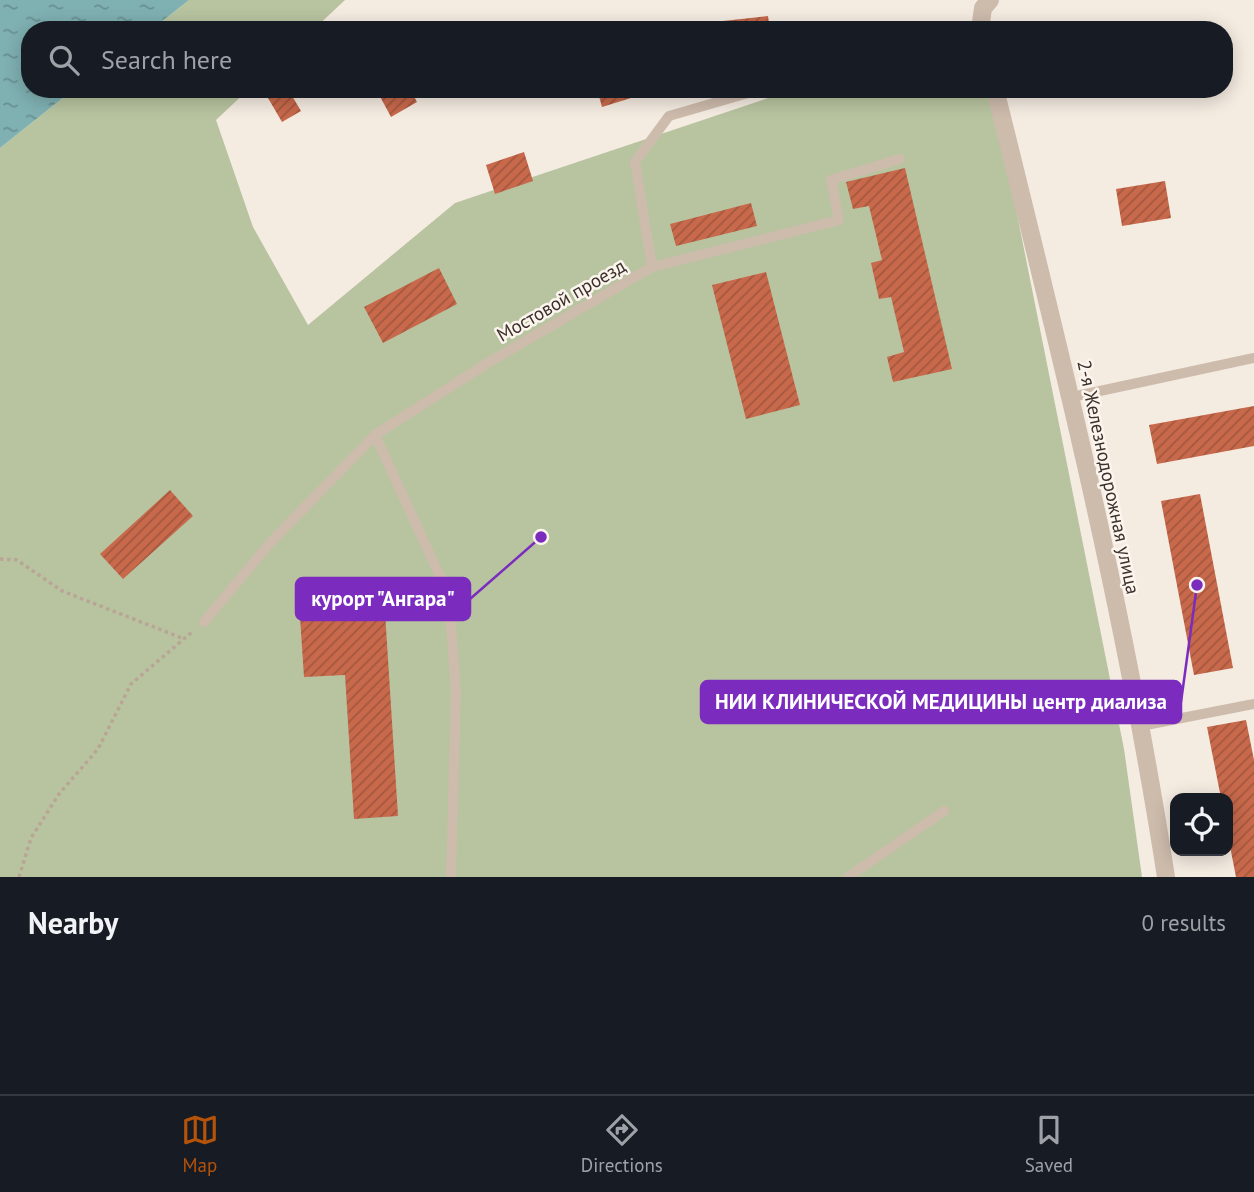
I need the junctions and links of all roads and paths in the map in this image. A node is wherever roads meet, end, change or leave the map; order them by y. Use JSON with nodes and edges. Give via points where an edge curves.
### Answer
{"nodes":[{"id":1,"x":990,"y":0,"type":"edge"},
{"id":2,"x":979,"y":21,"type":"edge"},
{"id":3,"x":731,"y":98,"type":"edge"},
{"id":4,"x":997,"y":98,"type":"edge"},
{"id":5,"x":900,"y":159,"type":"dead end"},
{"id":6,"x":652,"y":267,"type":"junction"},
{"id":7,"x":1254,"y":358,"type":"edge"},
{"id":8,"x":1072,"y":397,"type":"junction"},
{"id":9,"x":375,"y":435,"type":"junction"},
{"id":10,"x":0,"y":559,"type":"edge"},
{"id":11,"x":204,"y":622,"type":"joint"},
{"id":12,"x":183,"y":639,"type":"junction"},
{"id":13,"x":1254,"y":704,"type":"edge"},
{"id":14,"x":1141,"y":726,"type":"junction"},
{"id":15,"x":944,"y":811,"type":"dead end"},
{"id":16,"x":19,"y":877,"type":"edge"},
{"id":17,"x":452,"y":877,"type":"edge"},
{"id":18,"x":848,"y":877,"type":"edge"},
{"id":19,"x":1166,"y":877,"type":"edge"}],
"edges":[{"from":1,"to":2,"type":"street"},
{"from":3,"to":6,"type":"lane","name":"Мостовой проезд","via":[[669,116],[635,162]]},
{"from":4,"to":8,"type":"street","name":"2-я Железнодорожная улица"},
{"from":5,"to":6,"type":"lane","via":[[831,180],[839,220]]},
{"from":6,"to":9,"type":"lane","name":"Мостовой проезд"},
{"from":7,"to":8,"type":"lane"},
{"from":8,"to":14,"type":"street","name":"2-я Железнодорожная улица"},
{"from":9,"to":11,"type":"lane","name":"Мостовой проезд","via":[[270,543]]},
{"from":9,"to":17,"type":"lane","via":[[449,596],[456,693]]},
{"from":10,"to":12,"type":"path","via":[[17,560],[62,591]]},
{"from":11,"to":12,"type":"path"},
{"from":12,"to":16,"type":"path","via":[[131,684],[98,749],[59,794],[31,838]]},
{"from":13,"to":14,"type":"lane"},
{"from":14,"to":19,"type":"street","name":"2-я Железнодорожная улица"},
{"from":15,"to":18,"type":"lane"}]}
